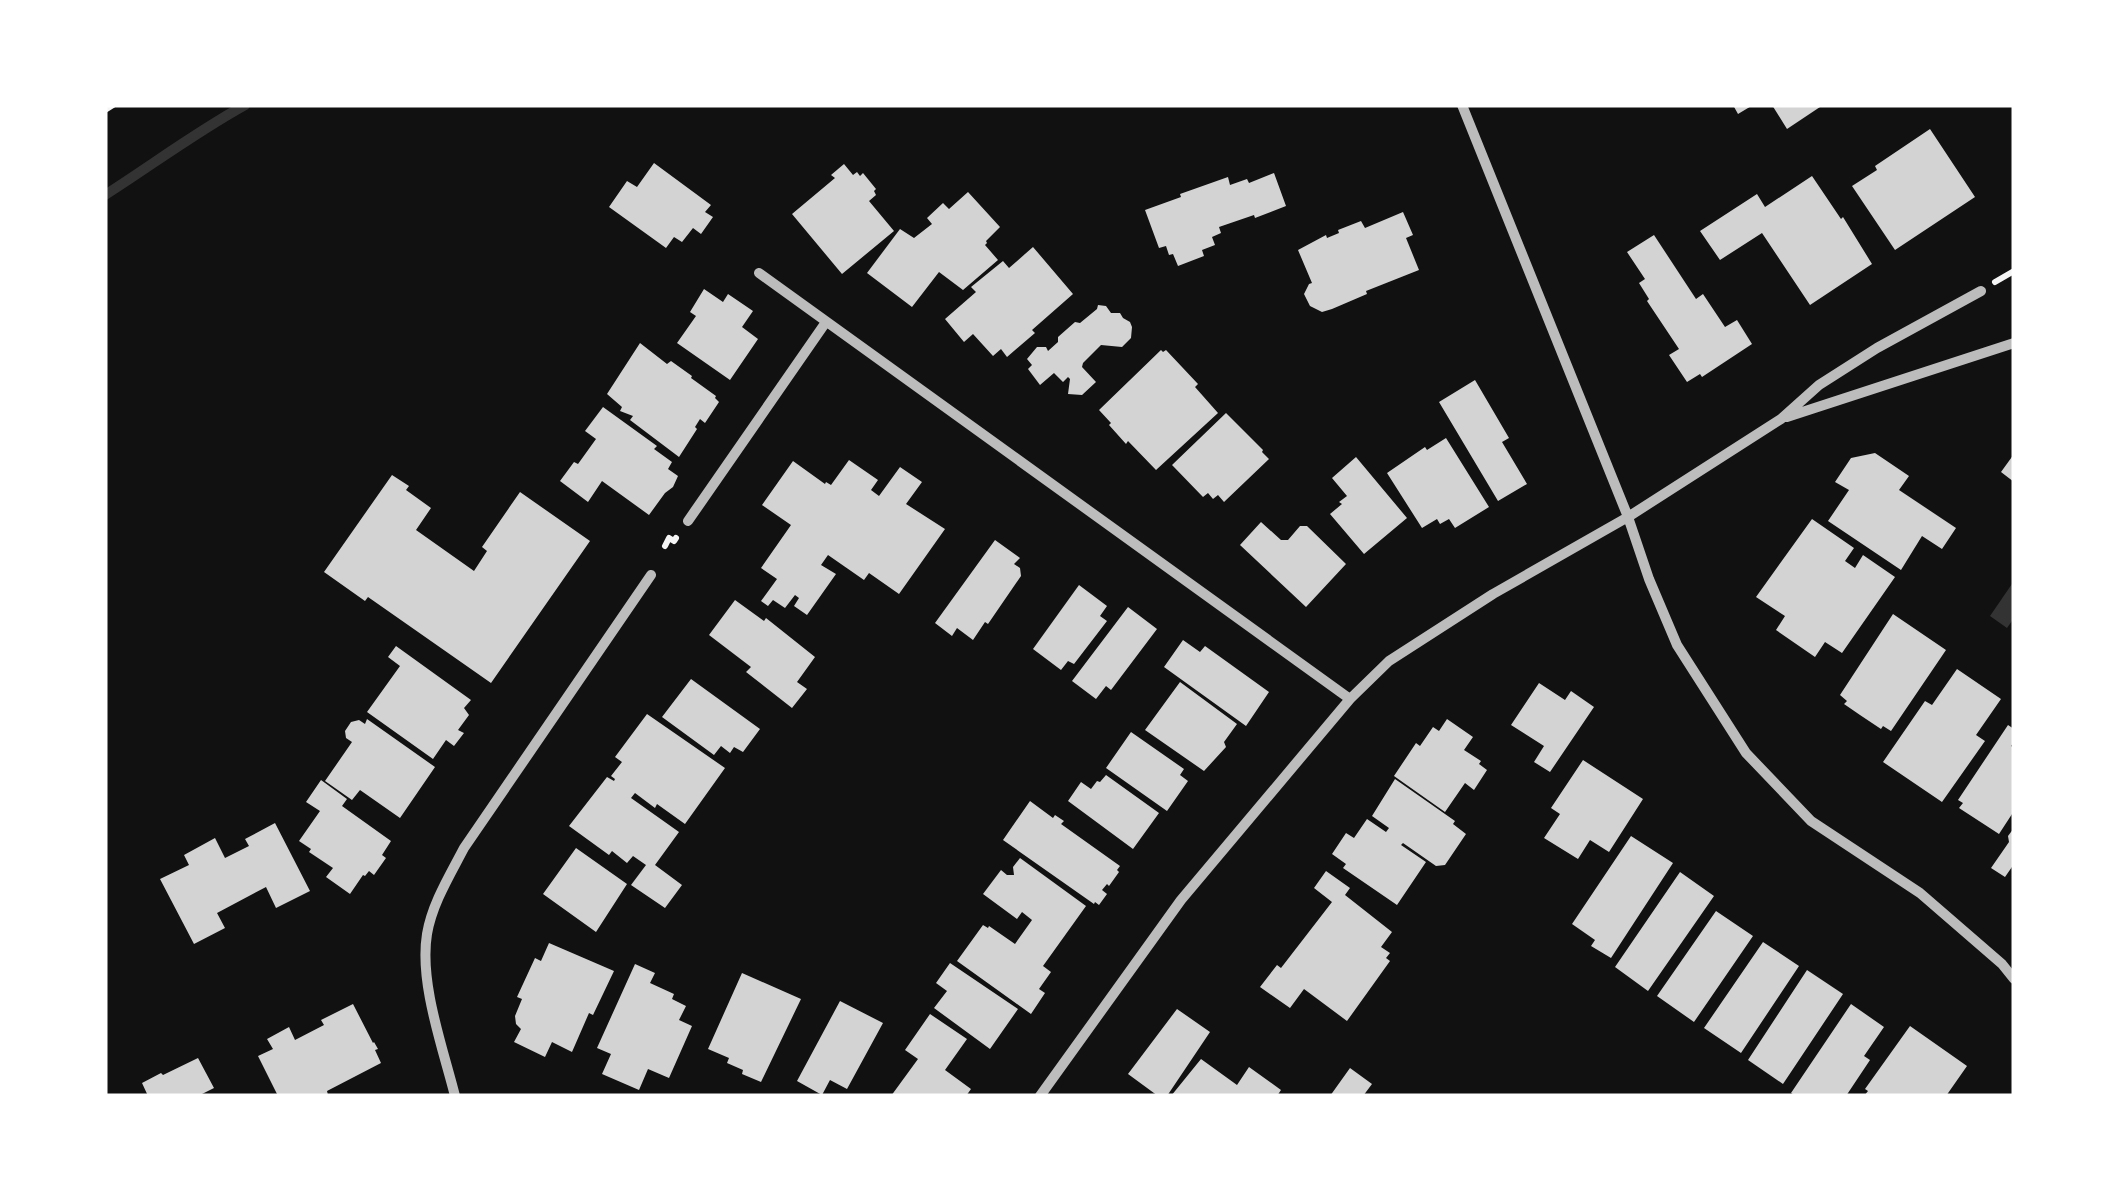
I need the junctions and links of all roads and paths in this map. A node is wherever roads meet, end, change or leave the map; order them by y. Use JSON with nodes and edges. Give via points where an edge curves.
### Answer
{"nodes":[{"id":1,"x":113,"y":105,"type":"edge"},
{"id":2,"x":1462,"y":105,"type":"edge"},
{"id":3,"x":105,"y":110,"type":"edge"},
{"id":4,"x":759,"y":273,"type":"dead end"},
{"id":5,"x":1981,"y":290,"type":"dead end"},
{"id":6,"x":826,"y":322,"type":"junction"},
{"id":7,"x":2014,"y":343,"type":"edge"},
{"id":8,"x":1782,"y":418,"type":"junction"},
{"id":9,"x":1628,"y":516,"type":"junction"},
{"id":10,"x":688,"y":521,"type":"dead end"},
{"id":11,"x":651,"y":576,"type":"dead end"},
{"id":12,"x":1350,"y":699,"type":"junction"},
{"id":13,"x":2014,"y":979,"type":"edge"},
{"id":14,"x":456,"y":1096,"type":"edge"},
{"id":15,"x":1040,"y":1096,"type":"edge"}],
"edges":[{"from":1,"to":3,"type":"path"},
{"from":2,"to":9,"type":"street"},
{"from":4,"to":6,"type":"street"},
{"from":5,"to":8,"type":"street","via":[[1818,385]]},
{"from":6,"to":10,"type":"street"},
{"from":6,"to":12,"type":"street"},
{"from":7,"to":8,"type":"street"},
{"from":8,"to":9,"type":"street"},
{"from":9,"to":12,"type":"street","via":[[1443,625]]},
{"from":9,"to":13,"type":"street","via":[[1678,645],[1746,753],[1811,821],[1920,893]]},
{"from":11,"to":14,"type":"street","via":[[464,848],[432,914],[427,983]]},
{"from":12,"to":15,"type":"street","via":[[1181,900]]}]}
